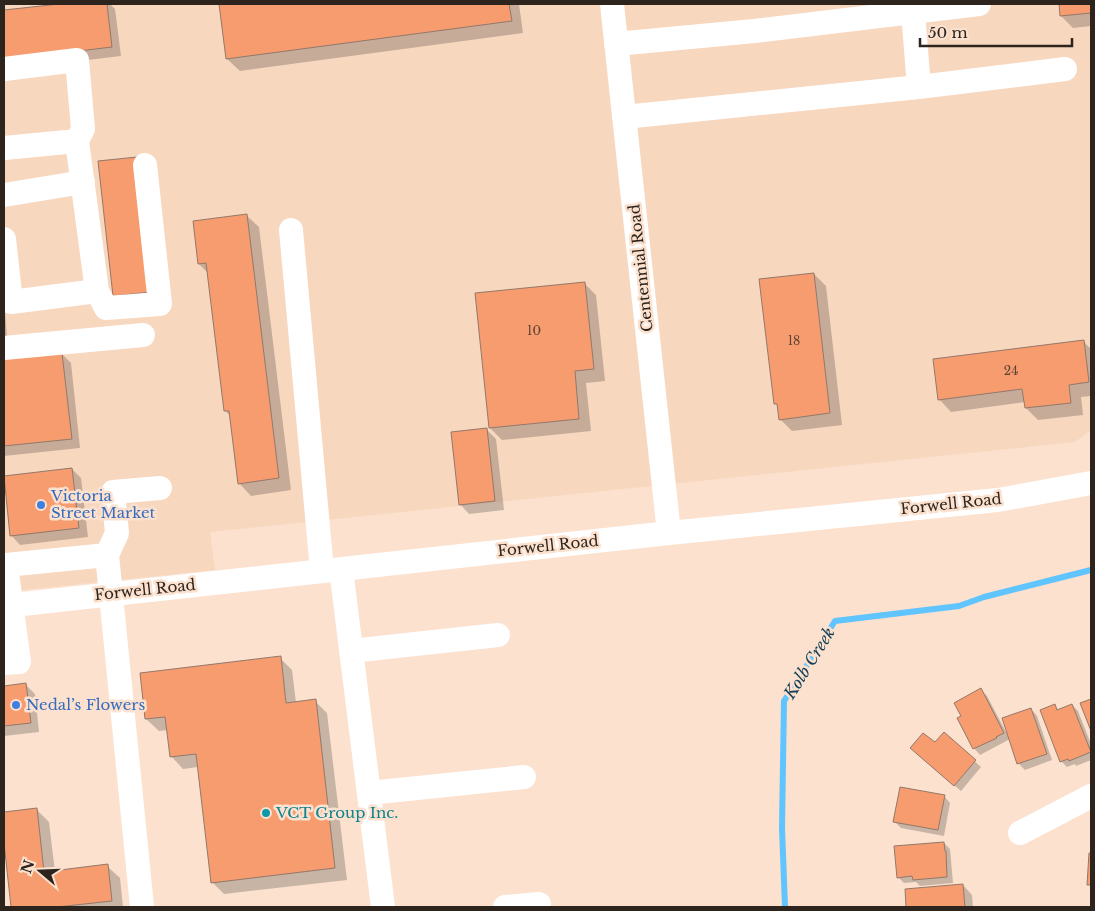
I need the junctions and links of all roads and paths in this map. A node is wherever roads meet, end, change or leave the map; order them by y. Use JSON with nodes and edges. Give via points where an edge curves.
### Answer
{"nodes":[{"id":1,"x":612,"y":4,"type":"edge"},
{"id":2,"x":979,"y":4,"type":"edge"},
{"id":3,"x":846,"y":12,"type":"edge"},
{"id":4,"x":913,"y":12,"type":"junction"},
{"id":5,"x":616,"y":44,"type":"junction"},
{"id":6,"x":4,"y":69,"type":"edge"},
{"id":7,"x":1065,"y":69,"type":"dead end"},
{"id":8,"x":919,"y":87,"type":"junction"},
{"id":9,"x":624,"y":117,"type":"junction"},
{"id":10,"x":77,"y":141,"type":"junction"},
{"id":11,"x":4,"y":148,"type":"edge"},
{"id":12,"x":145,"y":164,"type":"dead end"},
{"id":13,"x":83,"y":182,"type":"junction"},
{"id":14,"x":4,"y":195,"type":"edge"},
{"id":15,"x":291,"y":230,"type":"dead end"},
{"id":16,"x":4,"y":239,"type":"edge"},
{"id":17,"x":98,"y":291,"type":"junction"},
{"id":18,"x":143,"y":335,"type":"dead end"},
{"id":19,"x":4,"y":348,"type":"edge"},
{"id":20,"x":1091,"y":483,"type":"edge"},
{"id":21,"x":160,"y":488,"type":"dead end"},
{"id":22,"x":669,"y":533,"type":"junction"},
{"id":23,"x":107,"y":555,"type":"junction"},
{"id":24,"x":5,"y":565,"type":"edge"},
{"id":25,"x":331,"y":570,"type":"junction"},
{"id":26,"x":112,"y":594,"type":"junction"},
{"id":27,"x":8,"y":605,"type":"edge"},
{"id":28,"x":498,"y":636,"type":"dead end"},
{"id":29,"x":352,"y":651,"type":"junction"},
{"id":30,"x":4,"y":663,"type":"edge"},
{"id":31,"x":524,"y":777,"type":"dead end"},
{"id":32,"x":369,"y":794,"type":"junction"},
{"id":33,"x":1091,"y":796,"type":"edge"},
{"id":34,"x":1020,"y":833,"type":"dead end"},
{"id":35,"x":539,"y":904,"type":"dead end"},
{"id":36,"x":142,"y":907,"type":"edge"},
{"id":37,"x":383,"y":907,"type":"edge"},
{"id":38,"x":504,"y":907,"type":"edge"}],
"edges":[{"from":1,"to":5,"type":"street","name":"Centennial Road"},
{"from":2,"to":4,"type":"street"},
{"from":3,"to":4,"type":"street"},
{"from":3,"to":5,"type":"street"},
{"from":4,"to":8,"type":"street"},
{"from":5,"to":9,"type":"street","name":"Centennial Road"},
{"from":6,"to":10,"type":"street","via":[[77,60],[83,129]]},
{"from":7,"to":8,"type":"street"},
{"from":8,"to":9,"type":"street"},
{"from":9,"to":22,"type":"street","name":"Centennial Road"},
{"from":10,"to":11,"type":"street"},
{"from":10,"to":13,"type":"street"},
{"from":12,"to":17,"type":"street","via":[[160,304],[106,308]]},
{"from":13,"to":14,"type":"street"},
{"from":13,"to":17,"type":"street"},
{"from":15,"to":25,"type":"street"},
{"from":16,"to":17,"type":"street","via":[[11,302]]},
{"from":18,"to":19,"type":"street"},
{"from":20,"to":22,"type":"street","name":"Forwell Road","via":[[998,500]]},
{"from":21,"to":23,"type":"street","via":[[112,492],[118,533]]},
{"from":22,"to":25,"type":"street","name":"Forwell Road"},
{"from":23,"to":24,"type":"street"},
{"from":23,"to":26,"type":"street"},
{"from":24,"to":27,"type":"street"},
{"from":25,"to":26,"type":"street","name":"Forwell Road"},
{"from":25,"to":29,"type":"street"},
{"from":26,"to":27,"type":"street","name":"Forwell Road"},
{"from":26,"to":36,"type":"street"},
{"from":27,"to":30,"type":"street","via":[[19,662]]},
{"from":28,"to":29,"type":"street"},
{"from":29,"to":32,"type":"street"},
{"from":31,"to":32,"type":"street"},
{"from":32,"to":37,"type":"street"},
{"from":33,"to":34,"type":"street"},
{"from":35,"to":38,"type":"street"}]}
